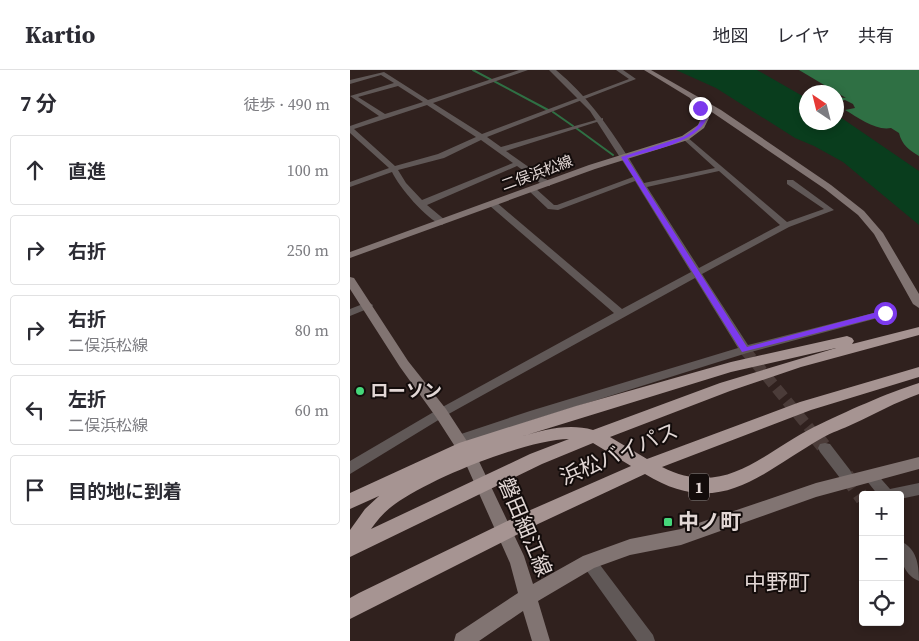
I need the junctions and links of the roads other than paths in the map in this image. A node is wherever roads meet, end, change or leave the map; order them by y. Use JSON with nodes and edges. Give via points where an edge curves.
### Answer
{"nodes":[{"id":1,"x":393,"y":70,"type":"edge"},
{"id":2,"x":525,"y":70,"type":"edge"},
{"id":3,"x":552,"y":70,"type":"edge"},
{"id":4,"x":619,"y":70,"type":"edge"},
{"id":5,"x":647,"y":70,"type":"edge"},
{"id":6,"x":382,"y":73,"type":"junction"},
{"id":7,"x":350,"y":82,"type":"edge"},
{"id":8,"x":399,"y":84,"type":"junction"},
{"id":9,"x":693,"y":98,"type":"junction"},
{"id":10,"x":585,"y":99,"type":"junction"},
{"id":11,"x":427,"y":102,"type":"junction"},
{"id":12,"x":384,"y":117,"type":"junction"},
{"id":13,"x":601,"y":119,"type":"junction"},
{"id":14,"x":350,"y":128,"type":"edge"},
{"id":15,"x":481,"y":137,"type":"junction"},
{"id":16,"x":685,"y":138,"type":"junction"},
{"id":17,"x":500,"y":150,"type":"junction"},
{"id":18,"x":624,"y":157,"type":"junction"},
{"id":19,"x":518,"y":163,"type":"junction"},
{"id":20,"x":394,"y":169,"type":"junction"},
{"id":21,"x":719,"y":169,"type":"junction"},
{"id":22,"x":638,"y":178,"type":"junction"},
{"id":23,"x":790,"y":182,"type":"dead end"},
{"id":24,"x":547,"y":184,"type":"junction"},
{"id":25,"x":350,"y":185,"type":"edge"},
{"id":26,"x":643,"y":186,"type":"junction"},
{"id":27,"x":532,"y":190,"type":"junction"},
{"id":28,"x":421,"y":204,"type":"junction"},
{"id":29,"x":493,"y":204,"type":"junction"},
{"id":30,"x":442,"y":222,"type":"junction"},
{"id":31,"x":786,"y":225,"type":"junction"},
{"id":32,"x":350,"y":255,"type":"edge"},
{"id":33,"x":697,"y":273,"type":"junction"},
{"id":34,"x":350,"y":280,"type":"edge"},
{"id":35,"x":919,"y":304,"type":"edge"},
{"id":36,"x":368,"y":305,"type":"junction"},
{"id":37,"x":350,"y":313,"type":"edge"},
{"id":38,"x":885,"y":313,"type":"dead end"},
{"id":39,"x":621,"y":314,"type":"junction"},
{"id":40,"x":919,"y":327,"type":"edge"},
{"id":41,"x":919,"y":331,"type":"edge"},
{"id":42,"x":745,"y":350,"type":"junction"},
{"id":43,"x":919,"y":372,"type":"edge"},
{"id":44,"x":919,"y":388,"type":"edge"},
{"id":45,"x":441,"y":413,"type":"junction"},
{"id":46,"x":824,"y":448,"type":"tunnel mouth"},
{"id":47,"x":465,"y":449,"type":"junction"},
{"id":48,"x":919,"y":463,"type":"edge"},
{"id":49,"x":350,"y":468,"type":"edge"},
{"id":50,"x":845,"y":474,"type":"tunnel mouth"},
{"id":51,"x":870,"y":476,"type":"junction"},
{"id":52,"x":919,"y":489,"type":"edge"},
{"id":53,"x":883,"y":491,"type":"edge"},
{"id":54,"x":904,"y":492,"type":"edge"},
{"id":55,"x":350,"y":501,"type":"edge"},
{"id":56,"x":350,"y":548,"type":"edge"},
{"id":57,"x":904,"y":553,"type":"edge"},
{"id":58,"x":589,"y":562,"type":"junction"},
{"id":59,"x":919,"y":573,"type":"edge"},
{"id":60,"x":529,"y":596,"type":"junction"},
{"id":61,"x":350,"y":609,"type":"edge"},
{"id":62,"x":463,"y":641,"type":"edge"},
{"id":63,"x":541,"y":641,"type":"edge"},
{"id":64,"x":647,"y":641,"type":"edge"}],
"edges":[{"from":1,"to":6,"type":"street"},
{"from":2,"to":11,"type":"street"},
{"from":3,"to":10,"type":"street"},
{"from":4,"to":10,"type":"street","via":[[633,79]]},
{"from":5,"to":9,"type":"main road"},
{"from":6,"to":7,"type":"street"},
{"from":6,"to":8,"type":"street"},
{"from":8,"to":11,"type":"street"},
{"from":8,"to":12,"type":"street","via":[[353,96]]},
{"from":9,"to":16,"type":"main road","name":"二俣浜松線","via":[[705,118],[702,126]]},
{"from":9,"to":35,"type":"main road","via":[[828,187],[861,213],[878,233]]},
{"from":10,"to":13,"type":"street"},
{"from":10,"to":15,"type":"street"},
{"from":11,"to":12,"type":"street"},
{"from":11,"to":15,"type":"street"},
{"from":12,"to":14,"type":"street"},
{"from":13,"to":17,"type":"street"},
{"from":13,"to":18,"type":"street"},
{"from":14,"to":20,"type":"street"},
{"from":15,"to":17,"type":"street"},
{"from":15,"to":20,"type":"street","via":[[441,156]]},
{"from":16,"to":18,"type":"main road","name":"二俣浜松線"},
{"from":16,"to":21,"type":"street"},
{"from":17,"to":19,"type":"street"},
{"from":18,"to":22,"type":"street"},
{"from":18,"to":24,"type":"main road","name":"二俣浜松線"},
{"from":19,"to":24,"type":"street"},
{"from":19,"to":28,"type":"street"},
{"from":20,"to":25,"type":"street"},
{"from":20,"to":28,"type":"street","via":[[397,177]]},
{"from":21,"to":26,"type":"street"},
{"from":21,"to":31,"type":"street"},
{"from":22,"to":26,"type":"street"},
{"from":22,"to":27,"type":"street","via":[[558,208],[551,207]]},
{"from":23,"to":31,"type":"street","via":[[830,210]]},
{"from":24,"to":27,"type":"main road","name":"二俣浜松線"},
{"from":26,"to":33,"type":"street"},
{"from":27,"to":29,"type":"main road","name":"二俣浜松線"},
{"from":28,"to":30,"type":"street"},
{"from":29,"to":30,"type":"main road","name":"二俣浜松線"},
{"from":29,"to":39,"type":"street"},
{"from":30,"to":32,"type":"main road","name":"二俣浜松線"},
{"from":31,"to":33,"type":"street"},
{"from":33,"to":39,"type":"street"},
{"from":33,"to":42,"type":"street"},
{"from":34,"to":36,"type":"main road","name":"磐田細江線"},
{"from":36,"to":37,"type":"street"},
{"from":36,"to":45,"type":"main road","name":"磐田細江線","via":[[404,364]]},
{"from":38,"to":42,"type":"street"},
{"from":39,"to":45,"type":"street"},
{"from":40,"to":47,"type":"highway","number":"1","via":[[731,367],[576,412]]},
{"from":41,"to":56,"type":"highway","name":"浜松バイパス","number":"1","via":[[798,363],[725,387],[536,458]]},
{"from":42,"to":47,"type":"street","via":[[530,416]]},
{"from":43,"to":61,"type":"highway","name":"浜松バイパス","number":"1","via":[[826,398],[669,456],[561,503]]},
{"from":44,"to":47,"type":"highway","number":"1","via":[[816,434],[759,470],[731,482],[702,487],[679,483],[601,440],[581,433],[561,433]]},
{"from":45,"to":47,"type":"main road","name":"磐田細江線"},
{"from":45,"to":49,"type":"street"},
{"from":46,"to":50,"type":"street"},
{"from":47,"to":55,"type":"highway","number":"1"},
{"from":47,"to":56,"type":"highway","number":"1","via":[[428,476],[388,498],[364,522]]},
{"from":47,"to":60,"type":"main road","name":"磐田細江線","via":[[518,562]]},
{"from":48,"to":51,"type":"main road","name":"磐田細江線"},
{"from":51,"to":53,"type":"street"},
{"from":51,"to":58,"type":"main road","name":"磐田細江線","via":[[816,490],[681,537],[630,547]]},
{"from":52,"to":54,"type":"street"},
{"from":57,"to":59,"type":"street"},
{"from":58,"to":60,"type":"main road","name":"磐田細江線"},
{"from":58,"to":64,"type":"street"},
{"from":60,"to":62,"type":"main road"},
{"from":60,"to":63,"type":"main road"}]}
